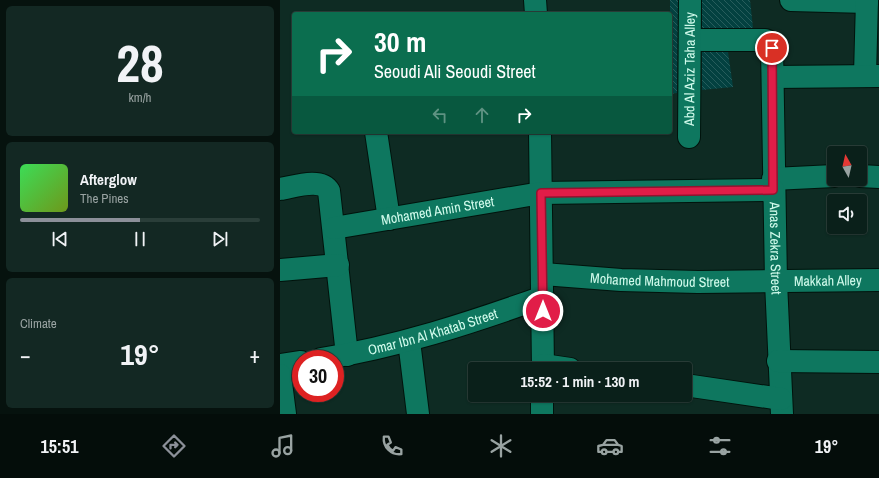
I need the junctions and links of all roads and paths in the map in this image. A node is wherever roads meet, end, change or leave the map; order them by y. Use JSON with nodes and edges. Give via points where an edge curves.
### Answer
{"nodes":[{"id":1,"x":535,"y":0,"type":"edge"},
{"id":2,"x":690,"y":0,"type":"edge"},
{"id":3,"x":791,"y":0,"type":"edge"},
{"id":4,"x":867,"y":1,"type":"edge"},
{"id":5,"x":536,"y":12,"type":"edge"},
{"id":6,"x":691,"y":40,"type":"junction"},
{"id":7,"x":872,"y":76,"type":"edge"},
{"id":8,"x":773,"y":77,"type":"junction"},
{"id":9,"x":376,"y":134,"type":"edge"},
{"id":10,"x":540,"y":134,"type":"edge"},
{"id":11,"x":689,"y":137,"type":"dead end"},
{"id":12,"x":867,"y":176,"type":"edge"},
{"id":13,"x":879,"y":176,"type":"edge"},
{"id":14,"x":827,"y":177,"type":"edge"},
{"id":15,"x":773,"y":184,"type":"junction"},
{"id":16,"x":280,"y":189,"type":"edge"},
{"id":17,"x":541,"y":193,"type":"junction"},
{"id":18,"x":388,"y":219,"type":"junction"},
{"id":19,"x":334,"y":228,"type":"junction"},
{"id":20,"x":338,"y":265,"type":"junction"},
{"id":21,"x":280,"y":270,"type":"edge"},
{"id":22,"x":543,"y":274,"type":"junction"},
{"id":23,"x":879,"y":280,"type":"edge"},
{"id":24,"x":776,"y":282,"type":"junction"},
{"id":25,"x":543,"y":297,"type":"junction"},
{"id":26,"x":409,"y":341,"type":"junction"},
{"id":27,"x":344,"y":355,"type":"edge"},
{"id":28,"x":347,"y":355,"type":"junction"},
{"id":29,"x":778,"y":360,"type":"junction"},
{"id":30,"x":543,"y":362,"type":"edge"},
{"id":31,"x":879,"y":362,"type":"edge"},
{"id":32,"x":292,"y":363,"type":"edge"},
{"id":33,"x":280,"y":365,"type":"edge"},
{"id":34,"x":280,"y":375,"type":"edge"},
{"id":35,"x":692,"y":387,"type":"edge"},
{"id":36,"x":542,"y":402,"type":"edge"},
{"id":37,"x":782,"y":406,"type":"edge"},
{"id":38,"x":285,"y":414,"type":"edge"},
{"id":39,"x":418,"y":414,"type":"edge"},
{"id":40,"x":542,"y":414,"type":"edge"}],
"edges":[{"from":1,"to":5,"type":"street"},
{"from":2,"to":6,"type":"street","name":"Abd Al Aziz Taha Alley"},
{"from":3,"to":4,"type":"street"},
{"from":4,"to":7,"type":"street"},
{"from":6,"to":8,"type":"street","name":"Anas Zekra Street","via":[[770,42]]},
{"from":6,"to":11,"type":"street","name":"Abd Al Aziz Taha Alley"},
{"from":7,"to":8,"type":"street"},
{"from":8,"to":15,"type":"street","name":"Anas Zekra Street"},
{"from":9,"to":18,"type":"street"},
{"from":10,"to":17,"type":"street"},
{"from":12,"to":13,"type":"street"},
{"from":14,"to":15,"type":"street","name":"Mohamed Amin Street"},
{"from":15,"to":17,"type":"street","name":"Mohamed Amin Street"},
{"from":15,"to":24,"type":"street","name":"Anas Zekra Street"},
{"from":16,"to":19,"type":"street","via":[[318,184],[326,186],[329,191]]},
{"from":17,"to":18,"type":"street","name":"Mohamed Amin Street"},
{"from":17,"to":22,"type":"street"},
{"from":18,"to":19,"type":"street","name":"Mohamed Amin Street"},
{"from":19,"to":20,"type":"street"},
{"from":20,"to":21,"type":"street"},
{"from":20,"to":28,"type":"street"},
{"from":22,"to":24,"type":"street","name":"Mohamed Mahmoud Street","via":[[628,280]]},
{"from":22,"to":25,"type":"street"},
{"from":23,"to":24,"type":"street","name":"Makkah Alley"},
{"from":24,"to":29,"type":"street","name":"Anas Zekra Street"},
{"from":25,"to":26,"type":"street","name":"Omar Ibn Al Khatab Street"},
{"from":25,"to":30,"type":"street"},
{"from":26,"to":28,"type":"street","name":"Omar Ibn Al Khatab Street"},
{"from":26,"to":39,"type":"street"},
{"from":27,"to":28,"type":"street","name":"Omar Ibn Al Khatab Street"},
{"from":29,"to":31,"type":"street"},
{"from":29,"to":37,"type":"street","name":"Anas Zekra Street"},
{"from":32,"to":33,"type":"street"},
{"from":34,"to":38,"type":"street"},
{"from":35,"to":37,"type":"street"},
{"from":36,"to":40,"type":"street"}]}
